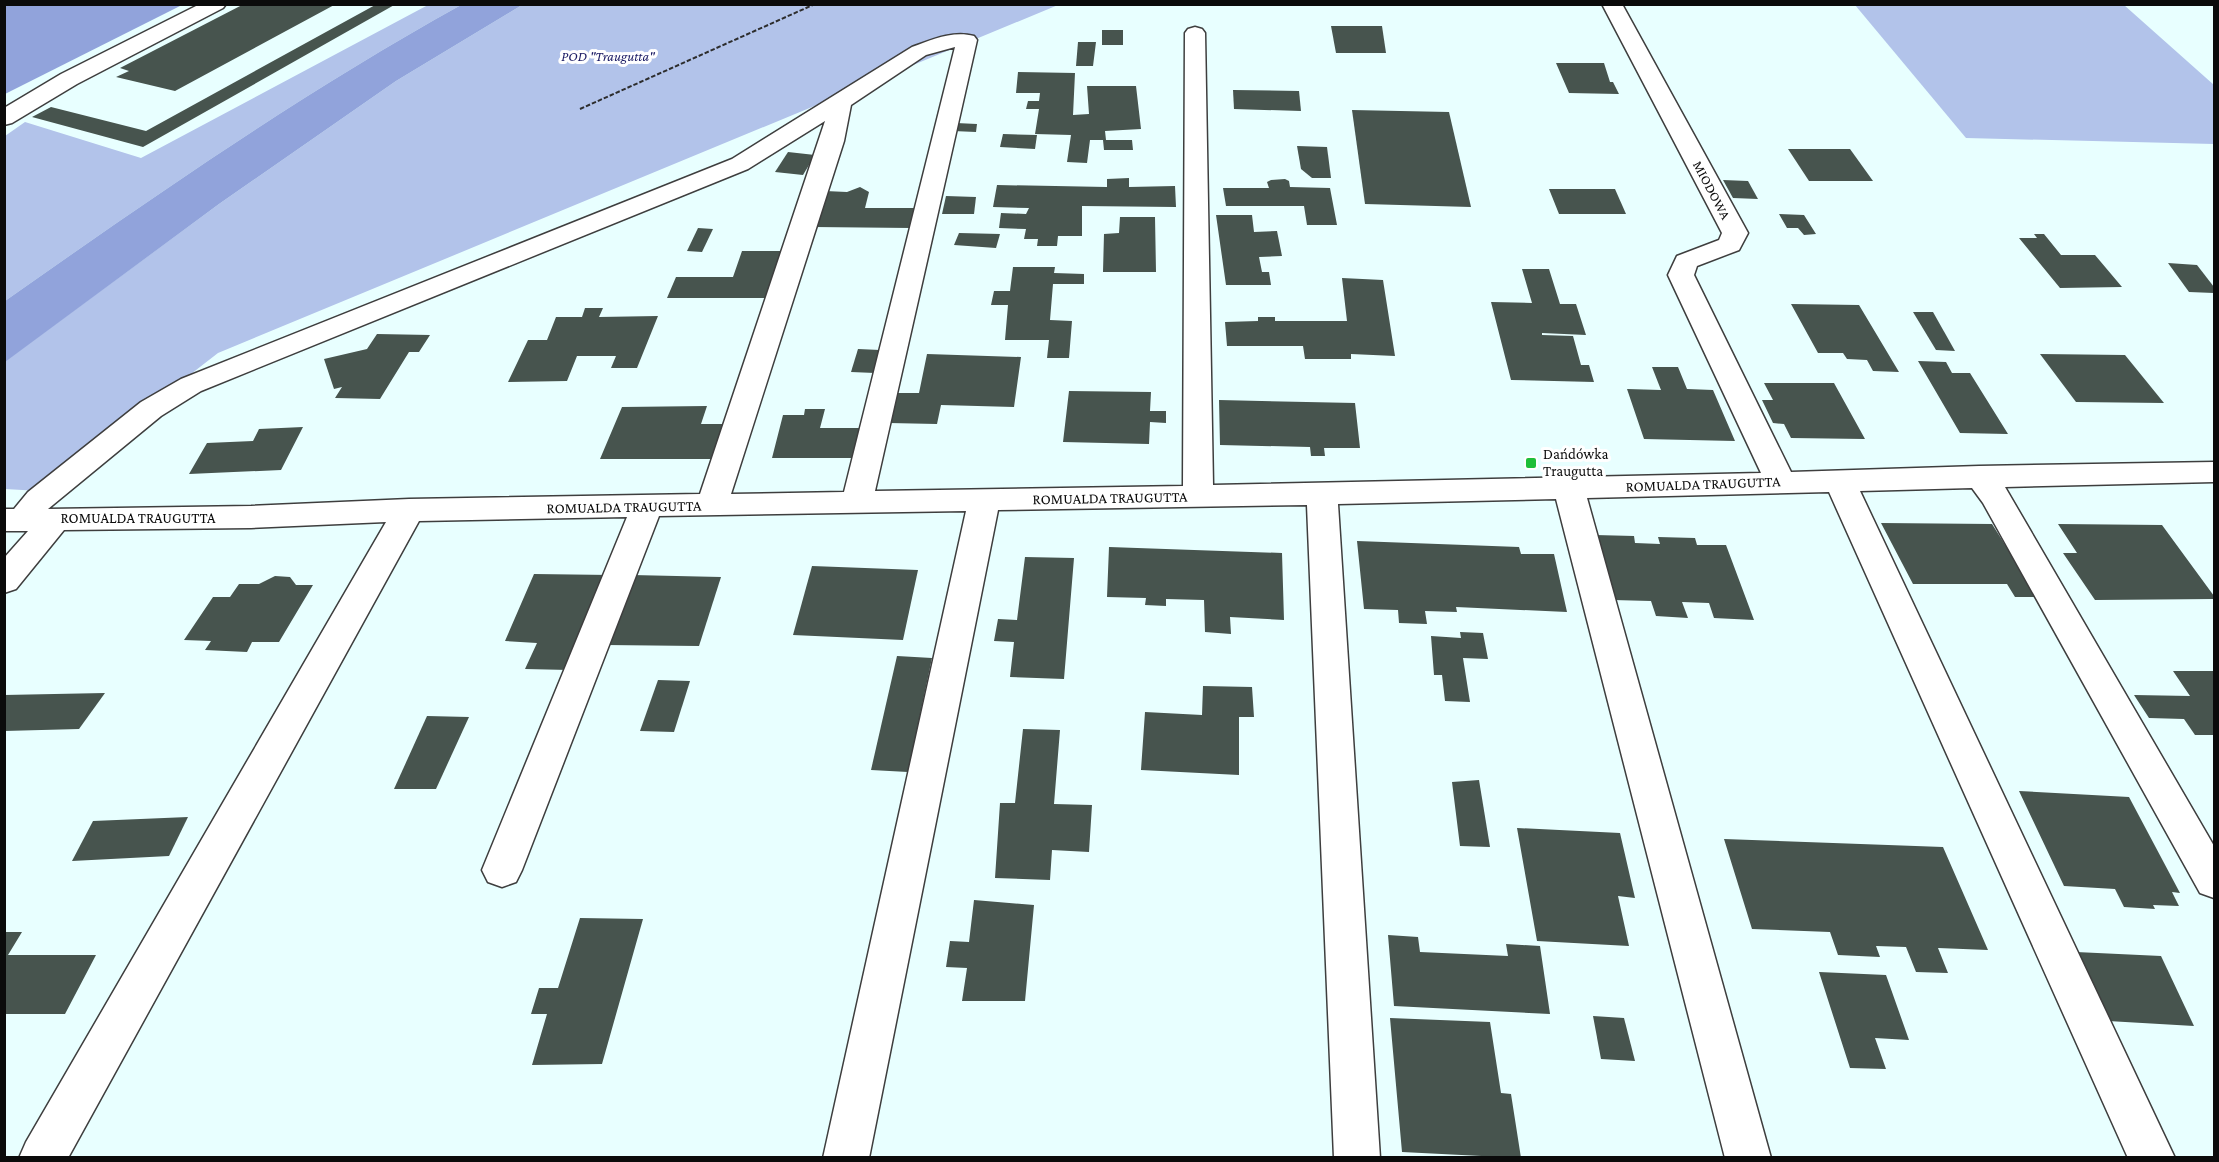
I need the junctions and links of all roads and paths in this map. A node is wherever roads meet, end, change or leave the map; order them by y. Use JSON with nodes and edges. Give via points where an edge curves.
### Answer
{"nodes":[{"id":1,"x":216,"y":4,"type":"edge"},
{"id":2,"x":815,"y":4,"type":"edge"},
{"id":3,"x":1612,"y":4,"type":"edge"},
{"id":4,"x":1196,"y":33,"type":"dead end"},
{"id":5,"x":842,"y":102,"type":"junction"},
{"id":6,"x":580,"y":109,"type":"dead end"},
{"id":7,"x":4,"y":118,"type":"edge"},
{"id":8,"x":2214,"y":472,"type":"edge"},
{"id":9,"x":1979,"y":476,"type":"junction"},
{"id":10,"x":1838,"y":480,"type":"junction"},
{"id":11,"x":1782,"y":482,"type":"junction"},
{"id":12,"x":1567,"y":487,"type":"junction"},
{"id":13,"x":1320,"y":494,"type":"junction"},
{"id":14,"x":1198,"y":497,"type":"junction"},
{"id":15,"x":984,"y":500,"type":"junction"},
{"id":16,"x":857,"y":503,"type":"junction"},
{"id":17,"x":712,"y":505,"type":"junction"},
{"id":18,"x":646,"y":506,"type":"junction"},
{"id":19,"x":410,"y":510,"type":"junction"},
{"id":20,"x":57,"y":518,"type":"junction"},
{"id":21,"x":13,"y":520,"type":"edge"},
{"id":22,"x":4,"y":581,"type":"edge"},
{"id":23,"x":502,"y":870,"type":"dead end"},
{"id":24,"x":2214,"y":881,"type":"edge"},
{"id":25,"x":42,"y":1158,"type":"edge"},
{"id":26,"x":846,"y":1158,"type":"edge"},
{"id":27,"x":1357,"y":1158,"type":"edge"},
{"id":28,"x":1748,"y":1158,"type":"edge"},
{"id":29,"x":2152,"y":1158,"type":"edge"}],
"edges":[{"from":1,"to":7,"type":"street","via":[[69,79]]},
{"from":2,"to":6,"type":"path"},
{"from":3,"to":11,"type":"street","name":"MIODOWA","via":[[1735,233],[1730,245],[1686,261],[1681,275]]},
{"from":4,"to":14,"type":"street"},
{"from":5,"to":16,"type":"street","via":[[919,51],[967,39]]},
{"from":5,"to":17,"type":"street"},
{"from":5,"to":21,"type":"street","via":[[740,164],[191,385],[142,417]]},
{"from":8,"to":9,"type":"street","name":"ROMUALDA TRAUGUTTA"},
{"from":9,"to":10,"type":"street","name":"ROMUALDA TRAUGUTTA"},
{"from":9,"to":24,"type":"street","via":[[1996,498]]},
{"from":10,"to":11,"type":"street","name":"ROMUALDA TRAUGUTTA"},
{"from":10,"to":29,"type":"street"},
{"from":11,"to":12,"type":"street","name":"ROMUALDA TRAUGUTTA"},
{"from":12,"to":13,"type":"street","name":"ROMUALDA TRAUGUTTA"},
{"from":12,"to":28,"type":"street","via":[[1576,508]]},
{"from":13,"to":14,"type":"street","name":"ROMUALDA TRAUGUTTA"},
{"from":13,"to":27,"type":"street"},
{"from":14,"to":15,"type":"street","name":"ROMUALDA TRAUGUTTA"},
{"from":15,"to":16,"type":"street","name":"ROMUALDA TRAUGUTTA"},
{"from":15,"to":26,"type":"street"},
{"from":16,"to":17,"type":"street","name":"ROMUALDA TRAUGUTTA"},
{"from":17,"to":18,"type":"street","name":"ROMUALDA TRAUGUTTA"},
{"from":18,"to":19,"type":"street","name":"ROMUALDA TRAUGUTTA"},
{"from":18,"to":23,"type":"street"},
{"from":19,"to":20,"type":"street","name":"ROMUALDA TRAUGUTTA","via":[[251,518]]},
{"from":19,"to":25,"type":"street"},
{"from":20,"to":21,"type":"street","name":"ROMUALDA TRAUGUTTA"},
{"from":20,"to":22,"type":"street"}]}
